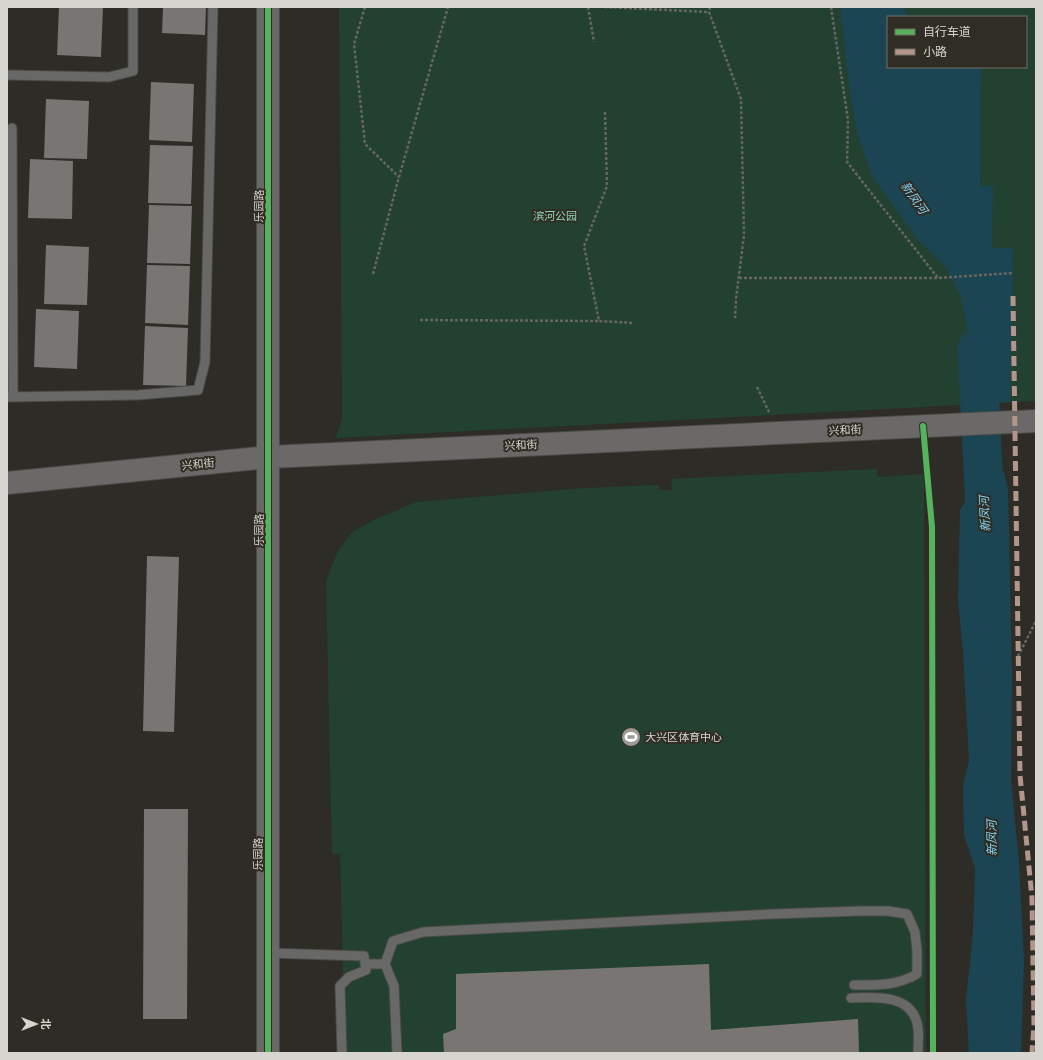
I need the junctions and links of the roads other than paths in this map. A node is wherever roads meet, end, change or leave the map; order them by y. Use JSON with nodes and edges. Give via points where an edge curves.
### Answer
{"nodes":[{"id":1,"x":133,"y":7,"type":"edge"},
{"id":2,"x":212,"y":7,"type":"edge"},
{"id":3,"x":268,"y":7,"type":"edge"},
{"id":4,"x":7,"y":75,"type":"edge"},
{"id":5,"x":12,"y":128,"type":"dead end"},
{"id":6,"x":10,"y":397,"type":"edge"},
{"id":7,"x":1036,"y":421,"type":"edge"},
{"id":8,"x":269,"y":457,"type":"junction"},
{"id":9,"x":7,"y":483,"type":"edge"},
{"id":10,"x":268,"y":953,"type":"junction"},
{"id":11,"x":365,"y":964,"type":"junction"},
{"id":12,"x":385,"y":964,"type":"junction"},
{"id":13,"x":854,"y":985,"type":"dead end"},
{"id":14,"x":851,"y":998,"type":"dead end"},
{"id":15,"x":268,"y":1053,"type":"edge"},
{"id":16,"x":342,"y":1053,"type":"edge"},
{"id":17,"x":397,"y":1053,"type":"edge"},
{"id":18,"x":918,"y":1053,"type":"edge"}],
"edges":[{"from":1,"to":4,"type":"lane","via":[[133,71],[109,77]]},
{"from":2,"to":6,"type":"lane","via":[[205,362],[198,390],[138,395]]},
{"from":3,"to":8,"type":"street","name":"乐园路"},
{"from":5,"to":6,"type":"lane"},
{"from":7,"to":8,"type":"street","name":"兴和街"},
{"from":8,"to":9,"type":"street","name":"兴和街"},
{"from":8,"to":10,"type":"street","name":"乐园路"},
{"from":10,"to":11,"type":"lane","via":[[364,956]]},
{"from":10,"to":15,"type":"street","name":"乐园路"},
{"from":11,"to":12,"type":"lane"},
{"from":11,"to":16,"type":"lane","via":[[366,970],[349,977],[340,986]]},
{"from":12,"to":13,"type":"lane","via":[[393,941],[423,932],[797,913],[888,911],[907,914],[915,932],[917,974],[907,980],[883,985]]},
{"from":12,"to":17,"type":"lane","via":[[394,986]]},
{"from":14,"to":18,"type":"lane","via":[[894,999],[912,1011],[918,1026]]}]}
